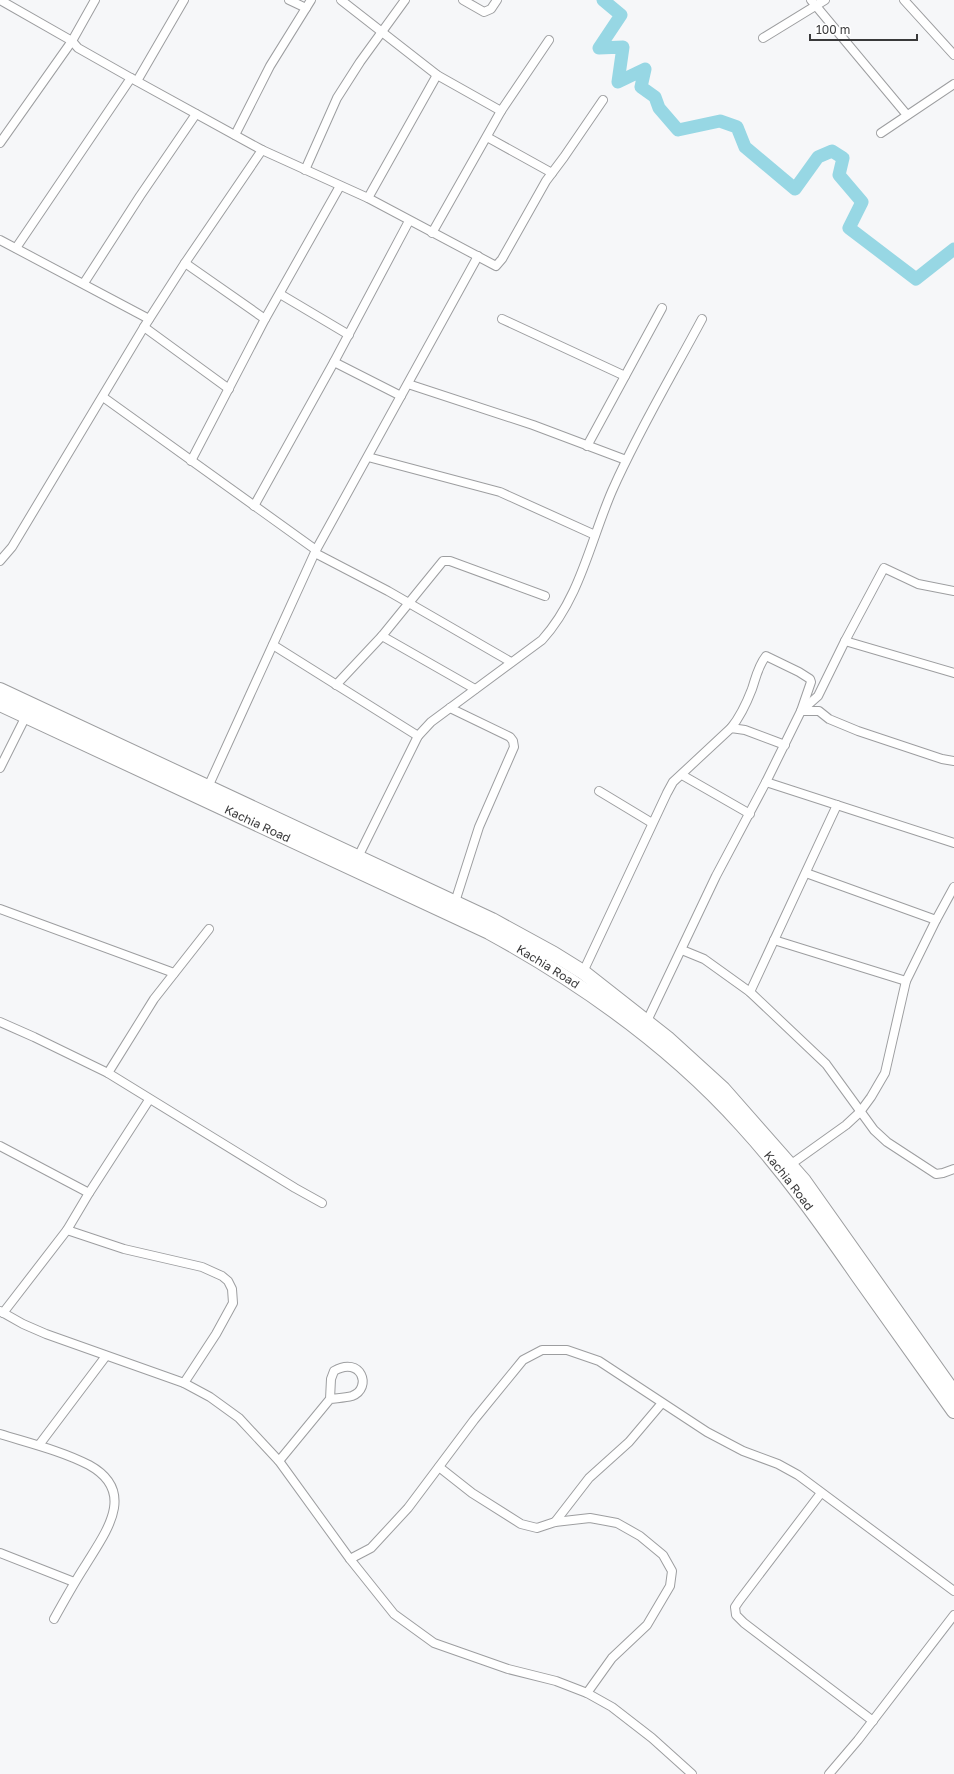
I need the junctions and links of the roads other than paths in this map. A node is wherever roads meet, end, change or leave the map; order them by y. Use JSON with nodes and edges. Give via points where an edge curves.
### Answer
{"nodes":[{"id":1,"x":0,"y":0,"type":"edge"},
{"id":2,"x":95,"y":0,"type":"edge"},
{"id":3,"x":184,"y":0,"type":"edge"},
{"id":4,"x":289,"y":0,"type":"edge"},
{"id":5,"x":311,"y":0,"type":"edge"},
{"id":6,"x":341,"y":0,"type":"edge"},
{"id":7,"x":406,"y":0,"type":"edge"},
{"id":8,"x":463,"y":0,"type":"edge"},
{"id":9,"x":497,"y":0,"type":"edge"},
{"id":10,"x":825,"y":0,"type":"edge"},
{"id":11,"x":904,"y":0,"type":"edge"},
{"id":12,"x":813,"y":3,"type":"edge"},
{"id":13,"x":306,"y":8,"type":"junction"},
{"id":14,"x":383,"y":32,"type":"junction"},
{"id":15,"x":763,"y":38,"type":"dead end"},
{"id":16,"x":549,"y":40,"type":"dead end"},
{"id":17,"x":72,"y":41,"type":"junction"},
{"id":18,"x":954,"y":55,"type":"edge"},
{"id":19,"x":437,"y":75,"type":"junction"},
{"id":20,"x":134,"y":80,"type":"junction"},
{"id":21,"x":954,"y":84,"type":"edge"},
{"id":22,"x":603,"y":100,"type":"dead end"},
{"id":23,"x":502,"y":111,"type":"junction"},
{"id":24,"x":196,"y":114,"type":"junction"},
{"id":25,"x":907,"y":115,"type":"junction"},
{"id":26,"x":881,"y":133,"type":"dead end"},
{"id":27,"x":236,"y":135,"type":"junction"},
{"id":28,"x":487,"y":137,"type":"junction"},
{"id":29,"x":0,"y":143,"type":"edge"},
{"id":30,"x":262,"y":150,"type":"junction"},
{"id":31,"x":305,"y":170,"type":"junction"},
{"id":32,"x":552,"y":173,"type":"junction"},
{"id":33,"x":340,"y":186,"type":"junction"},
{"id":34,"x":368,"y":198,"type":"junction"},
{"id":35,"x":409,"y":221,"type":"junction"},
{"id":36,"x":432,"y":233,"type":"junction"},
{"id":37,"x":0,"y":240,"type":"edge"},
{"id":38,"x":16,"y":248,"type":"junction"},
{"id":39,"x":478,"y":256,"type":"junction"},
{"id":40,"x":185,"y":263,"type":"junction"},
{"id":41,"x":84,"y":283,"type":"junction"},
{"id":42,"x":280,"y":294,"type":"junction"},
{"id":43,"x":662,"y":308,"type":"dead end"},
{"id":44,"x":149,"y":318,"type":"junction"},
{"id":45,"x":265,"y":319,"type":"junction"},
{"id":46,"x":502,"y":319,"type":"dead end"},
{"id":47,"x":702,"y":319,"type":"dead end"},
{"id":48,"x":144,"y":327,"type":"junction"},
{"id":49,"x":349,"y":335,"type":"junction"},
{"id":50,"x":334,"y":362,"type":"junction"},
{"id":51,"x":625,"y":376,"type":"junction"},
{"id":52,"x":408,"y":384,"type":"junction"},
{"id":53,"x":229,"y":389,"type":"junction"},
{"id":54,"x":401,"y":396,"type":"junction"},
{"id":55,"x":103,"y":397,"type":"junction"},
{"id":56,"x":588,"y":446,"type":"junction"},
{"id":57,"x":368,"y":457,"type":"junction"},
{"id":58,"x":626,"y":460,"type":"junction"},
{"id":59,"x":192,"y":461,"type":"junction"},
{"id":60,"x":254,"y":506,"type":"junction"},
{"id":61,"x":595,"y":535,"type":"junction"},
{"id":62,"x":315,"y":552,"type":"junction"},
{"id":63,"x":0,"y":561,"type":"edge"},
{"id":64,"x":954,"y":591,"type":"edge"},
{"id":65,"x":545,"y":596,"type":"dead end"},
{"id":66,"x":409,"y":603,"type":"junction"},
{"id":67,"x":382,"y":636,"type":"junction"},
{"id":68,"x":844,"y":641,"type":"junction"},
{"id":69,"x":273,"y":645,"type":"junction"},
{"id":70,"x":511,"y":662,"type":"junction"},
{"id":71,"x":954,"y":673,"type":"edge"},
{"id":72,"x":336,"y":685,"type":"junction"},
{"id":73,"x":475,"y":689,"type":"junction"},
{"id":74,"x":0,"y":690,"type":"edge"},
{"id":75,"x":0,"y":704,"type":"edge"},
{"id":76,"x":450,"y":708,"type":"junction"},
{"id":77,"x":801,"y":711,"type":"junction"},
{"id":78,"x":26,"y":716,"type":"junction"},
{"id":79,"x":731,"y":728,"type":"junction"},
{"id":80,"x":418,"y":736,"type":"junction"},
{"id":81,"x":785,"y":745,"type":"junction"},
{"id":82,"x":954,"y":761,"type":"edge"},
{"id":83,"x":0,"y":768,"type":"edge"},
{"id":84,"x":682,"y":775,"type":"junction"},
{"id":85,"x":766,"y":782,"type":"junction"},
{"id":86,"x":208,"y":787,"type":"junction"},
{"id":87,"x":599,"y":791,"type":"dead end"},
{"id":88,"x":837,"y":805,"type":"junction"},
{"id":89,"x":750,"y":814,"type":"junction"},
{"id":90,"x":652,"y":824,"type":"junction"},
{"id":91,"x":954,"y":843,"type":"edge"},
{"id":92,"x":358,"y":857,"type":"junction"},
{"id":93,"x":806,"y":873,"type":"junction"},
{"id":94,"x":954,"y":887,"type":"edge"},
{"id":95,"x":455,"y":902,"type":"junction"},
{"id":96,"x":0,"y":909,"type":"edge"},
{"id":97,"x":936,"y":920,"type":"junction"},
{"id":98,"x":209,"y":929,"type":"dead end"},
{"id":99,"x":774,"y":940,"type":"junction"},
{"id":100,"x":682,"y":950,"type":"junction"},
{"id":101,"x":583,"y":972,"type":"junction"},
{"id":102,"x":174,"y":973,"type":"junction"},
{"id":103,"x":906,"y":981,"type":"junction"},
{"id":104,"x":750,"y":992,"type":"junction"},
{"id":105,"x":647,"y":1021,"type":"junction"},
{"id":106,"x":0,"y":1022,"type":"edge"},
{"id":107,"x":108,"y":1073,"type":"junction"},
{"id":108,"x":149,"y":1100,"type":"junction"},
{"id":109,"x":860,"y":1112,"type":"junction"},
{"id":110,"x":0,"y":1146,"type":"edge"},
{"id":111,"x":790,"y":1165,"type":"junction"},
{"id":112,"x":954,"y":1169,"type":"edge"},
{"id":113,"x":89,"y":1192,"type":"junction"},
{"id":114,"x":322,"y":1203,"type":"dead end"},
{"id":115,"x":67,"y":1230,"type":"junction"},
{"id":116,"x":1,"y":1312,"type":"edge"},
{"id":117,"x":106,"y":1356,"type":"junction"},
{"id":118,"x":184,"y":1384,"type":"junction"},
{"id":119,"x":954,"y":1393,"type":"edge"},
{"id":120,"x":330,"y":1399,"type":"junction"},
{"id":121,"x":662,"y":1403,"type":"junction"},
{"id":122,"x":954,"y":1412,"type":"edge"},
{"id":123,"x":0,"y":1434,"type":"edge"},
{"id":124,"x":39,"y":1445,"type":"junction"},
{"id":125,"x":279,"y":1461,"type":"junction"},
{"id":126,"x":439,"y":1467,"type":"junction"},
{"id":127,"x":821,"y":1493,"type":"junction"},
{"id":128,"x":555,"y":1522,"type":"junction"},
{"id":129,"x":0,"y":1553,"type":"edge"},
{"id":130,"x":350,"y":1559,"type":"junction"},
{"id":131,"x":74,"y":1582,"type":"junction"},
{"id":132,"x":954,"y":1591,"type":"edge"},
{"id":133,"x":954,"y":1615,"type":"edge"},
{"id":134,"x":54,"y":1618,"type":"dead end"},
{"id":135,"x":587,"y":1693,"type":"junction"},
{"id":136,"x":873,"y":1721,"type":"junction"},
{"id":137,"x":692,"y":1774,"type":"edge"},
{"id":138,"x":829,"y":1774,"type":"edge"}],
"edges":[{"from":1,"to":17,"type":"street"},
{"from":2,"to":17,"type":"street"},
{"from":3,"to":20,"type":"street"},
{"from":4,"to":13,"type":"street"},
{"from":5,"to":13,"type":"street"},
{"from":6,"to":14,"type":"street"},
{"from":7,"to":14,"type":"street"},
{"from":8,"to":9,"type":"street","via":[[484,12],[492,9]]},
{"from":10,"to":12,"type":"street"},
{"from":11,"to":18,"type":"street"},
{"from":12,"to":15,"type":"street"},
{"from":12,"to":25,"type":"street"},
{"from":13,"to":27,"type":"street","via":[[270,66]]},
{"from":14,"to":19,"type":"street"},
{"from":14,"to":31,"type":"street","via":[[337,98]]},
{"from":16,"to":23,"type":"street"},
{"from":17,"to":20,"type":"street","via":[[78,48]]},
{"from":17,"to":29,"type":"street"},
{"from":19,"to":23,"type":"street"},
{"from":19,"to":34,"type":"street"},
{"from":20,"to":24,"type":"street"},
{"from":20,"to":38,"type":"street"},
{"from":21,"to":25,"type":"street"},
{"from":22,"to":32,"type":"street"},
{"from":23,"to":28,"type":"street"},
{"from":24,"to":27,"type":"street"},
{"from":24,"to":41,"type":"street"},
{"from":25,"to":26,"type":"street"},
{"from":27,"to":30,"type":"street"},
{"from":28,"to":32,"type":"street"},
{"from":28,"to":36,"type":"street"},
{"from":30,"to":31,"type":"street"},
{"from":30,"to":40,"type":"street"},
{"from":31,"to":33,"type":"street"},
{"from":32,"to":39,"type":"street","via":[[499,264],[492,265]]},
{"from":33,"to":34,"type":"street"},
{"from":33,"to":42,"type":"street"},
{"from":34,"to":35,"type":"street"},
{"from":35,"to":36,"type":"street"},
{"from":35,"to":49,"type":"street"},
{"from":36,"to":39,"type":"street"},
{"from":37,"to":38,"type":"street"},
{"from":38,"to":41,"type":"street"},
{"from":39,"to":52,"type":"street"},
{"from":40,"to":44,"type":"street"},
{"from":40,"to":45,"type":"street"},
{"from":41,"to":44,"type":"street"},
{"from":42,"to":45,"type":"street"},
{"from":42,"to":49,"type":"street"},
{"from":43,"to":51,"type":"street"},
{"from":44,"to":48,"type":"street"},
{"from":45,"to":53,"type":"street"},
{"from":46,"to":51,"type":"street"},
{"from":47,"to":58,"type":"street"},
{"from":48,"to":53,"type":"street"},
{"from":48,"to":55,"type":"street"},
{"from":49,"to":50,"type":"street"},
{"from":50,"to":54,"type":"street"},
{"from":50,"to":60,"type":"street"},
{"from":51,"to":56,"type":"street"},
{"from":52,"to":54,"type":"street"},
{"from":52,"to":56,"type":"street"},
{"from":53,"to":59,"type":"street"},
{"from":54,"to":57,"type":"street"},
{"from":55,"to":59,"type":"street"},
{"from":55,"to":63,"type":"street","via":[[12,547]]},
{"from":56,"to":58,"type":"street"},
{"from":57,"to":61,"type":"street","via":[[500,492]]},
{"from":57,"to":62,"type":"street"},
{"from":58,"to":61,"type":"street"},
{"from":59,"to":60,"type":"street"},
{"from":60,"to":62,"type":"street"},
{"from":61,"to":70,"type":"street","via":[[571,599],[554,627],[542,640]]},
{"from":62,"to":66,"type":"street"},
{"from":62,"to":69,"type":"street"},
{"from":64,"to":68,"type":"street","via":[[918,584],[884,568]]},
{"from":65,"to":66,"type":"street","via":[[450,561],[443,561]]},
{"from":66,"to":67,"type":"street"},
{"from":66,"to":70,"type":"street"},
{"from":67,"to":72,"type":"street"},
{"from":67,"to":73,"type":"street"},
{"from":68,"to":71,"type":"street"},
{"from":68,"to":77,"type":"street","via":[[818,696]]},
{"from":69,"to":72,"type":"street"},
{"from":69,"to":86,"type":"street"},
{"from":70,"to":73,"type":"street"},
{"from":72,"to":80,"type":"street"},
{"from":73,"to":76,"type":"street"},
{"from":74,"to":86,"type":"highway","name":"Kachia Road"},
{"from":75,"to":78,"type":"highway","name":"Kachia Road"},
{"from":76,"to":80,"type":"street"},
{"from":76,"to":95,"type":"street","via":[[510,737],[514,747],[479,826]]},
{"from":77,"to":79,"type":"street","via":[[810,679],[766,656],[738,720]]},
{"from":77,"to":81,"type":"street"},
{"from":77,"to":82,"type":"street","via":[[819,711],[829,719],[858,731]]},
{"from":78,"to":83,"type":"street"},
{"from":78,"to":122,"type":"highway","name":"Kachia Road","via":[[471,922],[538,960],[619,1014],[696,1079],[742,1124],[775,1163],[824,1227]]},
{"from":79,"to":81,"type":"street","via":[[745,730]]},
{"from":79,"to":84,"type":"street"},
{"from":80,"to":92,"type":"street"},
{"from":81,"to":85,"type":"street"},
{"from":84,"to":89,"type":"street"},
{"from":84,"to":90,"type":"street","via":[[673,782]]},
{"from":85,"to":88,"type":"street"},
{"from":85,"to":89,"type":"street"},
{"from":86,"to":92,"type":"highway","name":"Kachia Road"},
{"from":87,"to":90,"type":"street"},
{"from":88,"to":91,"type":"street"},
{"from":88,"to":93,"type":"street"},
{"from":89,"to":100,"type":"street","via":[[716,876]]},
{"from":90,"to":101,"type":"street"},
{"from":92,"to":95,"type":"highway","name":"Kachia Road"},
{"from":93,"to":97,"type":"street"},
{"from":93,"to":99,"type":"street"},
{"from":94,"to":97,"type":"street"},
{"from":95,"to":101,"type":"highway","name":"Kachia Road","via":[[522,936]]},
{"from":96,"to":102,"type":"street"},
{"from":97,"to":103,"type":"street"},
{"from":98,"to":102,"type":"street"},
{"from":99,"to":103,"type":"street"},
{"from":99,"to":104,"type":"street"},
{"from":100,"to":104,"type":"street","via":[[704,958]]},
{"from":100,"to":105,"type":"street"},
{"from":101,"to":105,"type":"highway","name":"Kachia Road"},
{"from":102,"to":107,"type":"street","via":[[154,999]]},
{"from":103,"to":109,"type":"street","via":[[884,1073]]},
{"from":104,"to":109,"type":"street","via":[[826,1064]]},
{"from":105,"to":111,"type":"highway","name":"Kachia Road","via":[[723,1089]]},
{"from":106,"to":107,"type":"street"},
{"from":107,"to":108,"type":"street"},
{"from":108,"to":113,"type":"street"},
{"from":108,"to":114,"type":"street"},
{"from":109,"to":111,"type":"street"},
{"from":109,"to":112,"type":"street","via":[[887,1142],[936,1174]]},
{"from":110,"to":113,"type":"street"},
{"from":111,"to":119,"type":"highway","name":"Kachia Road"},
{"from":113,"to":115,"type":"street"},
{"from":115,"to":116,"type":"street"},
{"from":115,"to":118,"type":"street","via":[[124,1249],[202,1267],[228,1281],[232,1289],[233,1303]]},
{"from":116,"to":117,"type":"street","via":[[46,1334]]},
{"from":117,"to":118,"type":"street"},
{"from":117,"to":124,"type":"street"},
{"from":118,"to":125,"type":"street","via":[[210,1397],[239,1418]]},
{"from":120,"to":120,"type":"street","via":[[334,1371],[342,1366],[352,1366],[360,1371],[363,1380],[361,1389],[354,1395]]},
{"from":120,"to":125,"type":"street"},
{"from":121,"to":126,"type":"street","via":[[599,1361],[567,1350],[542,1350],[522,1360]]},
{"from":121,"to":127,"type":"street","via":[[707,1432],[798,1475]]},
{"from":121,"to":128,"type":"street","via":[[628,1442],[589,1478]]},
{"from":123,"to":124,"type":"street"},
{"from":124,"to":131,"type":"street","via":[[89,1465],[108,1479],[113,1490],[115,1504],[111,1524]]},
{"from":125,"to":130,"type":"street"},
{"from":126,"to":128,"type":"street","via":[[472,1493],[521,1524],[537,1528]]},
{"from":126,"to":130,"type":"street","via":[[408,1508],[371,1548]]},
{"from":127,"to":132,"type":"street"},
{"from":127,"to":136,"type":"street","via":[[739,1601],[735,1607],[736,1615]]},
{"from":128,"to":135,"type":"street","via":[[590,1518],[617,1523],[640,1536],[663,1555],[672,1570],[670,1586],[647,1625],[612,1658]]},
{"from":129,"to":131,"type":"street"},
{"from":130,"to":135,"type":"street","via":[[394,1614],[434,1643]]},
{"from":131,"to":134,"type":"street"},
{"from":133,"to":136,"type":"street"},
{"from":135,"to":137,"type":"street","via":[[624,1716]]},
{"from":136,"to":138,"type":"street"}]}
